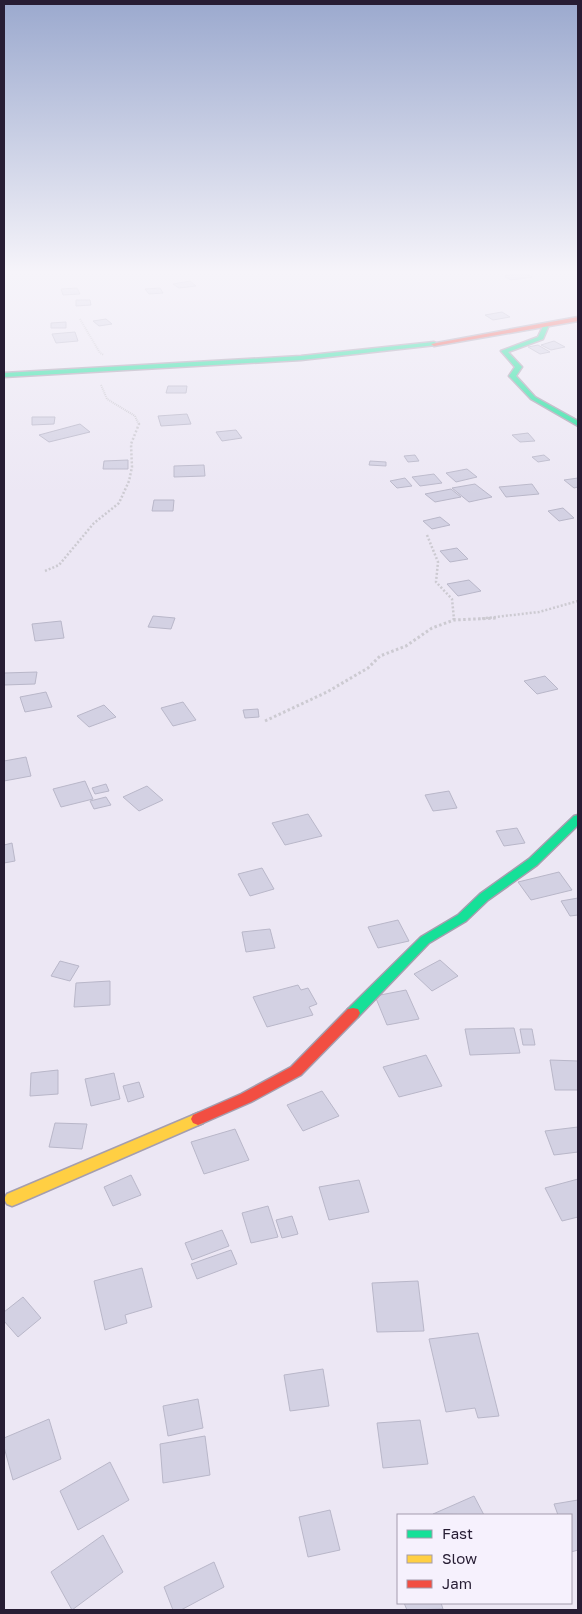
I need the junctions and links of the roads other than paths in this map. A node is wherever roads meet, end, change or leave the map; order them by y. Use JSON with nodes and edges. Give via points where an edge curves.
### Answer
{"nodes":[{"id":1,"x":422,"y":345,"type":"edge"},
{"id":2,"x":520,"y":345,"type":"edge"},
{"id":3,"x":4,"y":375,"type":"edge"},
{"id":4,"x":578,"y":424,"type":"edge"},
{"id":5,"x":578,"y":819,"type":"edge"},
{"id":6,"x":12,"y":1199,"type":"dead end"}],
"edges":[{"from":1,"to":3,"type":"street","via":[[219,364]]},
{"from":2,"to":4,"type":"street","via":[[504,351],[519,367],[512,376],[531,395]]},
{"from":5,"to":6,"type":"street","via":[[533,862],[484,897],[462,918],[425,940],[296,1071],[246,1098]]}]}
